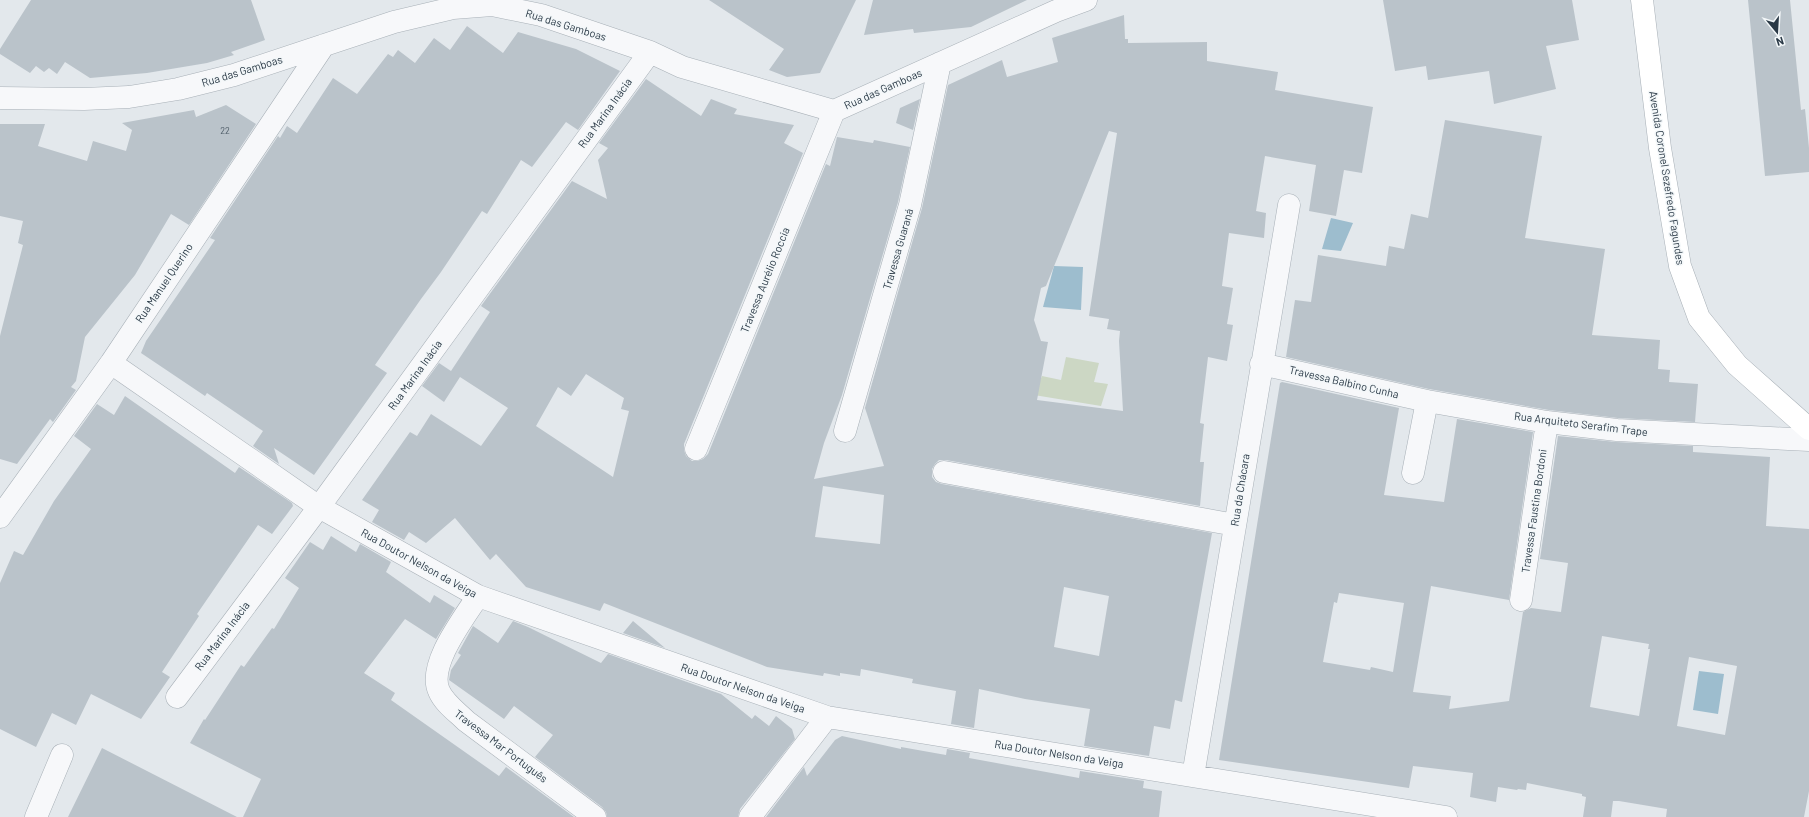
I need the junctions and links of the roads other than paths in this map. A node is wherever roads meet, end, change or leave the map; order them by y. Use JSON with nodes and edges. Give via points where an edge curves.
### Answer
{"nodes":[{"id":1,"x":1086,"y":0,"type":"edge"},
{"id":2,"x":1642,"y":0,"type":"edge"},
{"id":3,"x":545,"y":8,"type":"edge"},
{"id":4,"x":324,"y":45,"type":"junction"},
{"id":5,"x":650,"y":52,"type":"junction"},
{"id":6,"x":940,"y":63,"type":"junction"},
{"id":7,"x":0,"y":98,"type":"edge"},
{"id":8,"x":834,"y":111,"type":"junction"},
{"id":9,"x":1289,"y":205,"type":"dead end"},
{"id":10,"x":111,"y":363,"type":"junction"},
{"id":11,"x":1261,"y":364,"type":"junction"},
{"id":12,"x":1427,"y":401,"type":"junction"},
{"id":13,"x":1547,"y":422,"type":"junction"},
{"id":14,"x":1809,"y":429,"type":"edge"},
{"id":15,"x":845,"y":431,"type":"dead end"},
{"id":16,"x":1809,"y":440,"type":"edge"},
{"id":17,"x":696,"y":449,"type":"dead end"},
{"id":18,"x":944,"y":472,"type":"dead end"},
{"id":19,"x":1413,"y":473,"type":"dead end"},
{"id":20,"x":319,"y":508,"type":"junction"},
{"id":21,"x":0,"y":517,"type":"edge"},
{"id":22,"x":1234,"y":525,"type":"junction"},
{"id":23,"x":478,"y":596,"type":"junction"},
{"id":24,"x":1521,"y":600,"type":"dead end"},
{"id":25,"x":177,"y":697,"type":"dead end"},
{"id":26,"x":827,"y":717,"type":"junction"},
{"id":27,"x":62,"y":755,"type":"dead end"},
{"id":28,"x":1194,"y":776,"type":"junction"},
{"id":29,"x":36,"y":817,"type":"edge"},
{"id":30,"x":595,"y":817,"type":"edge"},
{"id":31,"x":750,"y":817,"type":"edge"},
{"id":32,"x":1446,"y":817,"type":"edge"}],
"edges":[{"from":1,"to":6,"type":"street","name":"Rua das Gamboas","via":[[1056,10]]},
{"from":2,"to":14,"type":"main road","name":"Avenida Coronel Sezefredo Fagundes","via":[[1660,148],[1680,266],[1699,318],[1737,365]]},
{"from":3,"to":4,"type":"street","name":"Rua das Gamboas","via":[[492,5],[453,8],[394,22]]},
{"from":3,"to":5,"type":"street","name":"Rua das Gamboas"},
{"from":4,"to":7,"type":"street","name":"Rua das Gamboas","via":[[234,75],[171,90],[114,98]]},
{"from":4,"to":10,"type":"street","name":"Rua Manuel Querino"},
{"from":5,"to":8,"type":"street","name":"Rua das Gamboas","via":[[682,67]]},
{"from":5,"to":20,"type":"street","name":"Rua Marina Inácia"},
{"from":6,"to":8,"type":"street","name":"Rua das Gamboas"},
{"from":6,"to":15,"type":"street","name":"Travessa Guaraná","via":[[910,205]]},
{"from":8,"to":17,"type":"street","name":"Travessa Aurélio Roccia"},
{"from":9,"to":11,"type":"street","name":"Rua da Chácara"},
{"from":10,"to":20,"type":"street","name":"Rua Doutor Nelson da Veiga"},
{"from":10,"to":21,"type":"street","name":"Rua Manuel Querino"},
{"from":11,"to":12,"type":"street","name":"Travessa Balbino Cunha"},
{"from":11,"to":22,"type":"street","name":"Rua da Chácara"},
{"from":12,"to":13,"type":"street","name":"Rua Arquiteto Serafim Trape"},
{"from":12,"to":19,"type":"street"},
{"from":13,"to":16,"type":"street","name":"Rua Arquiteto Serafim Trape","via":[[1617,430]]},
{"from":13,"to":24,"type":"street","name":"Travessa Faustina Bordoni"},
{"from":18,"to":22,"type":"street"},
{"from":20,"to":23,"type":"street","name":"Rua Doutor Nelson da Veiga"},
{"from":20,"to":25,"type":"street","name":"Rua Marina Inácia"},
{"from":22,"to":28,"type":"street","name":"Rua da Chácara"},
{"from":23,"to":26,"type":"street","name":"Rua Doutor Nelson da Veiga"},
{"from":23,"to":30,"type":"street","name":"Travessa Mar Português","via":[[442,656],[436,674],[439,691],[450,706],[466,720]]},
{"from":26,"to":28,"type":"street","name":"Rua Doutor Nelson da Veiga"},
{"from":26,"to":31,"type":"street"},
{"from":27,"to":29,"type":"street"},
{"from":28,"to":32,"type":"street","name":"Rua Doutor Nelson da Veiga"}]}
